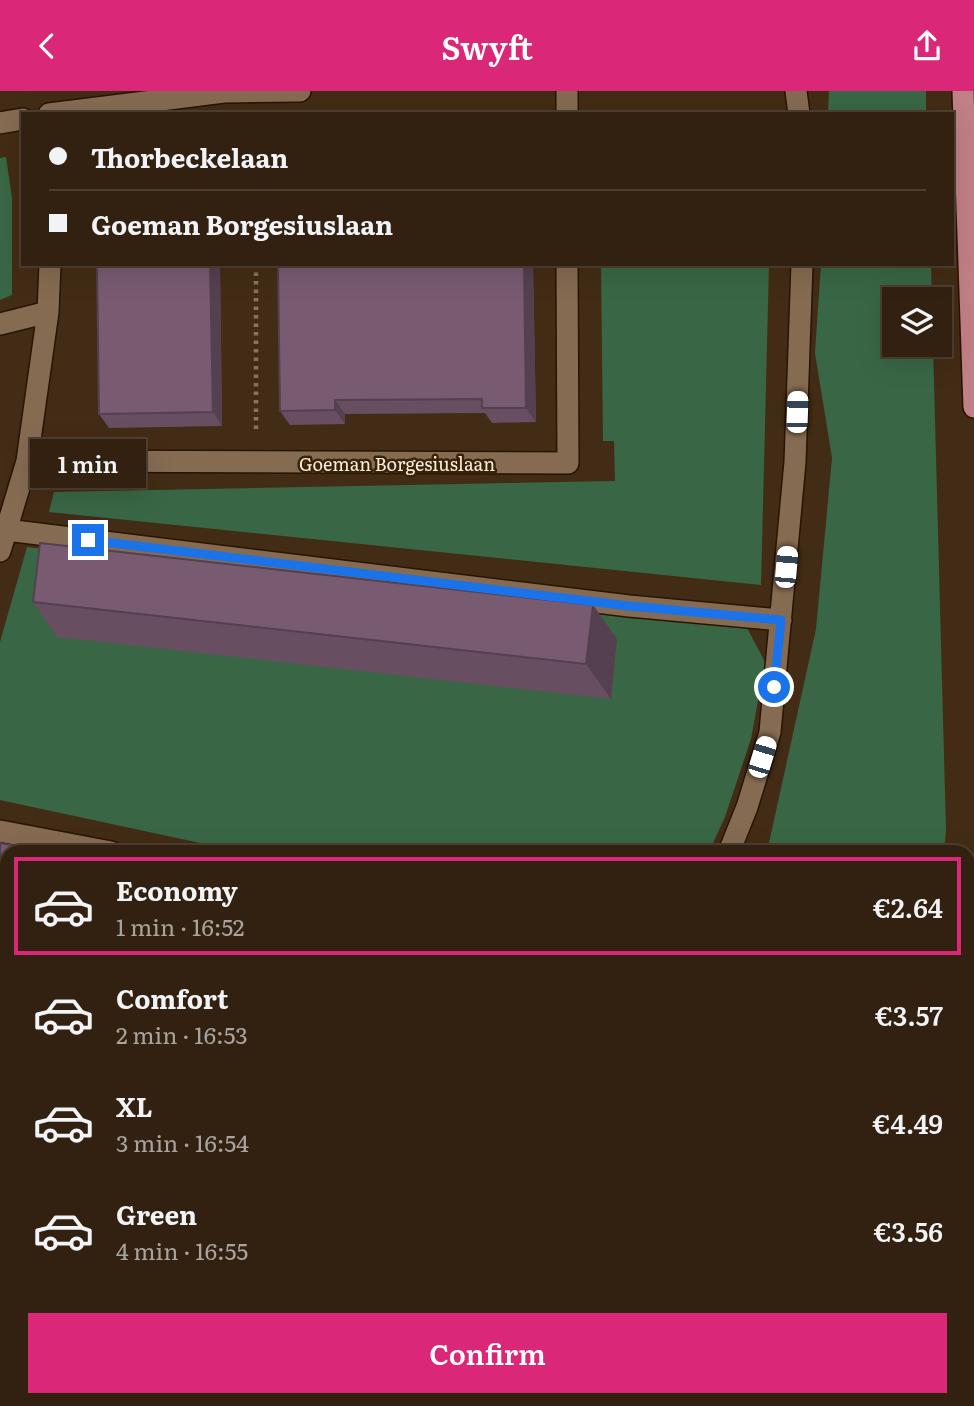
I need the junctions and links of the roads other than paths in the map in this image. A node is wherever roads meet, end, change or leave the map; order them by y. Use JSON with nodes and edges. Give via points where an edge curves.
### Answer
{"nodes":[{"id":1,"x":300,"y":91,"type":"edge"},
{"id":2,"x":567,"y":91,"type":"edge"},
{"id":3,"x":796,"y":91,"type":"edge"},
{"id":4,"x":963,"y":91,"type":"edge"},
{"id":5,"x":224,"y":92,"type":"edge"},
{"id":6,"x":63,"y":112,"type":"edge"},
{"id":7,"x":567,"y":112,"type":"edge"},
{"id":8,"x":799,"y":112,"type":"edge"},
{"id":9,"x":21,"y":119,"type":"edge"},
{"id":10,"x":0,"y":123,"type":"edge"},
{"id":11,"x":50,"y":266,"type":"edge"},
{"id":12,"x":567,"y":266,"type":"edge"},
{"id":13,"x":802,"y":266,"type":"edge"},
{"id":14,"x":48,"y":312,"type":"junction"},
{"id":15,"x":0,"y":324,"type":"edge"},
{"id":16,"x":974,"y":407,"type":"edge"},
{"id":17,"x":27,"y":461,"type":"junction"},
{"id":18,"x":3,"y":540,"type":"edge"},
{"id":19,"x":781,"y":620,"type":"junction"},
{"id":20,"x":0,"y":831,"type":"edge"},
{"id":21,"x":74,"y":845,"type":"edge"},
{"id":22,"x":732,"y":845,"type":"edge"}],
"edges":[{"from":1,"to":5,"type":"street"},
{"from":2,"to":7,"type":"street"},
{"from":3,"to":8,"type":"street"},
{"from":4,"to":16,"type":"main road"},
{"from":5,"to":6,"type":"street"},
{"from":9,"to":10,"type":"street"},
{"from":11,"to":14,"type":"street"},
{"from":12,"to":17,"type":"street","name":"Goeman Borgesiuslaan","via":[[568,463]]},
{"from":13,"to":19,"type":"street","via":[[795,461]]},
{"from":14,"to":15,"type":"street"},
{"from":14,"to":17,"type":"street"},
{"from":17,"to":18,"type":"street"},
{"from":18,"to":19,"type":"street"},
{"from":19,"to":22,"type":"street","via":[[770,732]]},
{"from":20,"to":21,"type":"street"}]}
